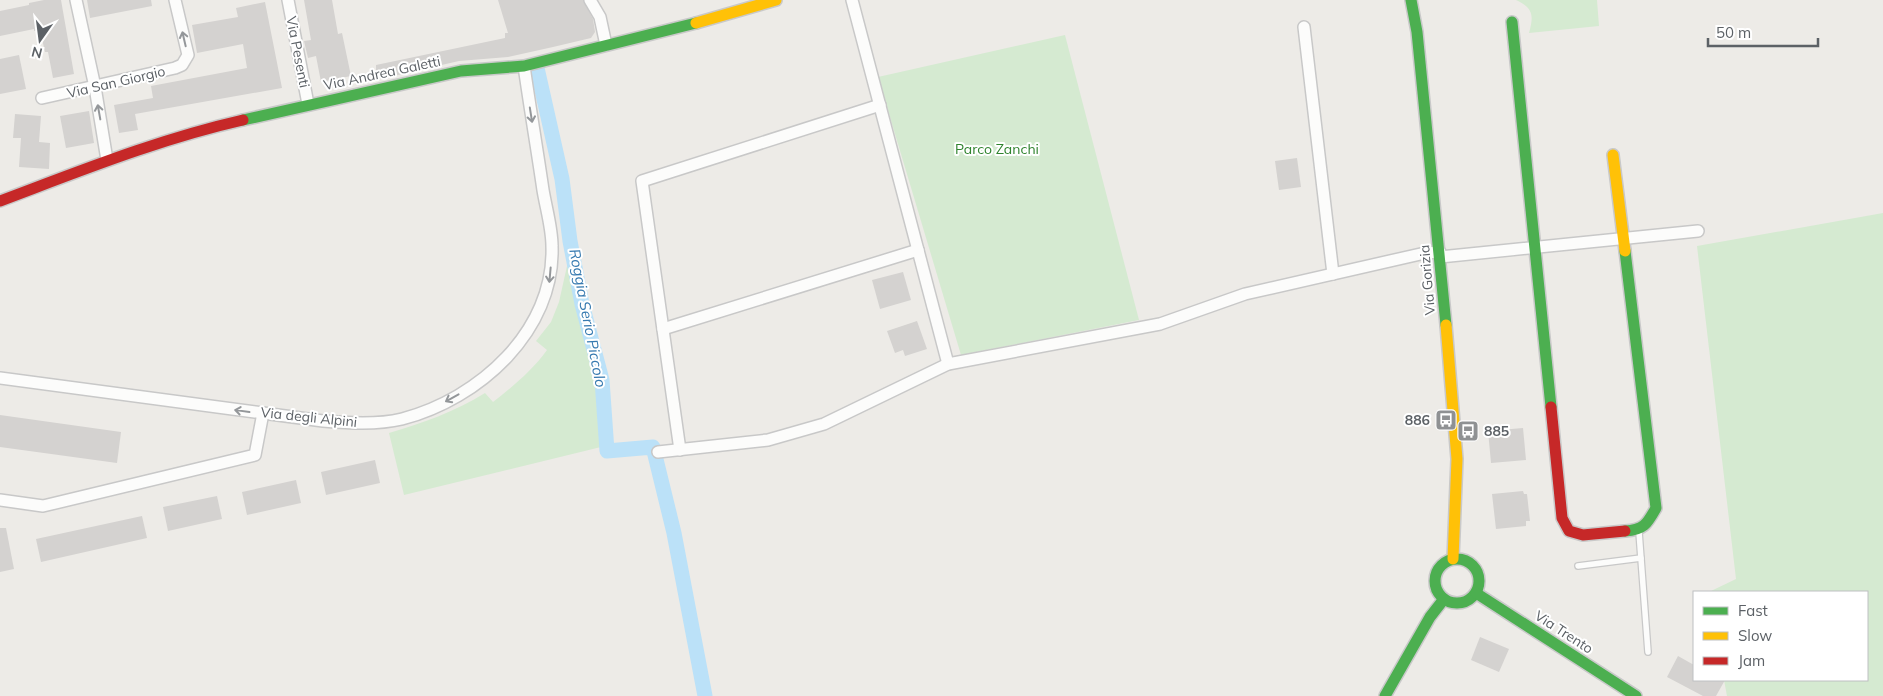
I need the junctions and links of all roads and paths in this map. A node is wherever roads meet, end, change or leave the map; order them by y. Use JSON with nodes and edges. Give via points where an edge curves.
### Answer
{"nodes":[{"id":1,"x":76,"y":0,"type":"edge"},
{"id":2,"x":175,"y":0,"type":"edge"},
{"id":3,"x":288,"y":0,"type":"edge"},
{"id":4,"x":590,"y":0,"type":"edge"},
{"id":5,"x":776,"y":0,"type":"edge"},
{"id":6,"x":852,"y":0,"type":"edge"},
{"id":7,"x":1411,"y":0,"type":"edge"},
{"id":8,"x":1512,"y":22,"type":"dead end"},
{"id":9,"x":1304,"y":27,"type":"dead end"},
{"id":10,"x":606,"y":45,"type":"junction"},
{"id":11,"x":524,"y":66,"type":"junction"},
{"id":12,"x":94,"y":86,"type":"junction"},
{"id":13,"x":42,"y":98,"type":"dead end"},
{"id":14,"x":308,"y":104,"type":"junction"},
{"id":15,"x":880,"y":105,"type":"junction"},
{"id":16,"x":1613,"y":156,"type":"dead end"},
{"id":17,"x":107,"y":160,"type":"junction"},
{"id":18,"x":0,"y":201,"type":"edge"},
{"id":19,"x":1698,"y":231,"type":"dead end"},
{"id":20,"x":1622,"y":238,"type":"junction"},
{"id":21,"x":1535,"y":247,"type":"junction"},
{"id":22,"x":918,"y":250,"type":"junction"},
{"id":23,"x":1440,"y":255,"type":"junction"},
{"id":24,"x":1333,"y":274,"type":"junction"},
{"id":25,"x":663,"y":329,"type":"junction"},
{"id":26,"x":948,"y":364,"type":"junction"},
{"id":27,"x":0,"y":378,"type":"edge"},
{"id":28,"x":263,"y":413,"type":"junction"},
{"id":29,"x":680,"y":450,"type":"junction"},
{"id":30,"x":658,"y":452,"type":"dead end"},
{"id":31,"x":0,"y":500,"type":"edge"},
{"id":32,"x":1639,"y":530,"type":"junction"},
{"id":33,"x":1641,"y":558,"type":"junction"},
{"id":34,"x":1453,"y":559,"type":"junction"},
{"id":35,"x":1578,"y":566,"type":"dead end"},
{"id":36,"x":1476,"y":593,"type":"junction"},
{"id":37,"x":1444,"y":599,"type":"junction"},
{"id":38,"x":1648,"y":652,"type":"dead end"},
{"id":39,"x":1385,"y":696,"type":"edge"},
{"id":40,"x":1636,"y":696,"type":"edge"}],
"edges":[{"from":1,"to":12,"type":"street"},
{"from":12,"to":2,"type":"street","name":"Via San Giorgio","one_way":true,"via":[[182,65],[188,55]]},
{"from":3,"to":14,"type":"street","name":"Via Pesenti"},
{"from":4,"to":10,"type":"street","via":[[600,17]]},
{"from":5,"to":10,"type":"street","name":"Via Andrea Galetti"},
{"from":6,"to":15,"type":"street"},
{"from":7,"to":23,"type":"street","name":"Via Gorizia"},
{"from":8,"to":21,"type":"street"},
{"from":9,"to":24,"type":"street"},
{"from":10,"to":11,"type":"street","name":"Via Andrea Galetti"},
{"from":11,"to":14,"type":"street","name":"Via Andrea Galetti","via":[[461,71]]},
{"from":11,"to":28,"type":"street","name":"Via degli Alpini","one_way":true,"via":[[552,246],[549,284],[528,329],[502,363],[432,409],[400,419],[354,424]]},
{"from":12,"to":13,"type":"street","name":"Via San Giorgio"},
{"from":17,"to":12,"type":"street","one_way":true},
{"from":14,"to":17,"type":"street","name":"Via Andrea Galetti","via":[[216,126]]},
{"from":15,"to":22,"type":"street"},
{"from":15,"to":25,"type":"street","via":[[642,181]]},
{"from":16,"to":20,"type":"street"},
{"from":17,"to":18,"type":"street","name":"Via Andrea Galetti"},
{"from":19,"to":20,"type":"street"},
{"from":20,"to":21,"type":"street"},
{"from":20,"to":32,"type":"street","via":[[1656,508]]},
{"from":21,"to":23,"type":"street"},
{"from":21,"to":32,"type":"street","via":[[1562,518],[1569,531],[1583,535]]},
{"from":22,"to":25,"type":"street"},
{"from":22,"to":26,"type":"street"},
{"from":23,"to":24,"type":"street","via":[[1426,253]]},
{"from":23,"to":34,"type":"street","name":"Via Gorizia","via":[[1457,459]]},
{"from":24,"to":26,"type":"street","via":[[1245,294],[1160,324]]},
{"from":25,"to":29,"type":"street"},
{"from":26,"to":29,"type":"street","via":[[824,424],[768,440]]},
{"from":28,"to":27,"type":"street","name":"Via degli Alpini","one_way":true},
{"from":28,"to":31,"type":"street","via":[[255,455],[43,506]]},
{"from":29,"to":30,"type":"street"},
{"from":32,"to":33,"type":"lane"},
{"from":33,"to":35,"type":"lane"},
{"from":33,"to":38,"type":"lane"},
{"from":34,"to":36,"type":"street","via":[[1469,563],[1475,569],[1478,576]]},
{"from":34,"to":37,"type":"street","via":[[1445,562],[1435,576],[1438,592]]},
{"from":36,"to":37,"type":"street","via":[[1464,602]]},
{"from":36,"to":40,"type":"street","name":"Via Trento"},
{"from":37,"to":39,"type":"street","via":[[1430,617]]}]}
